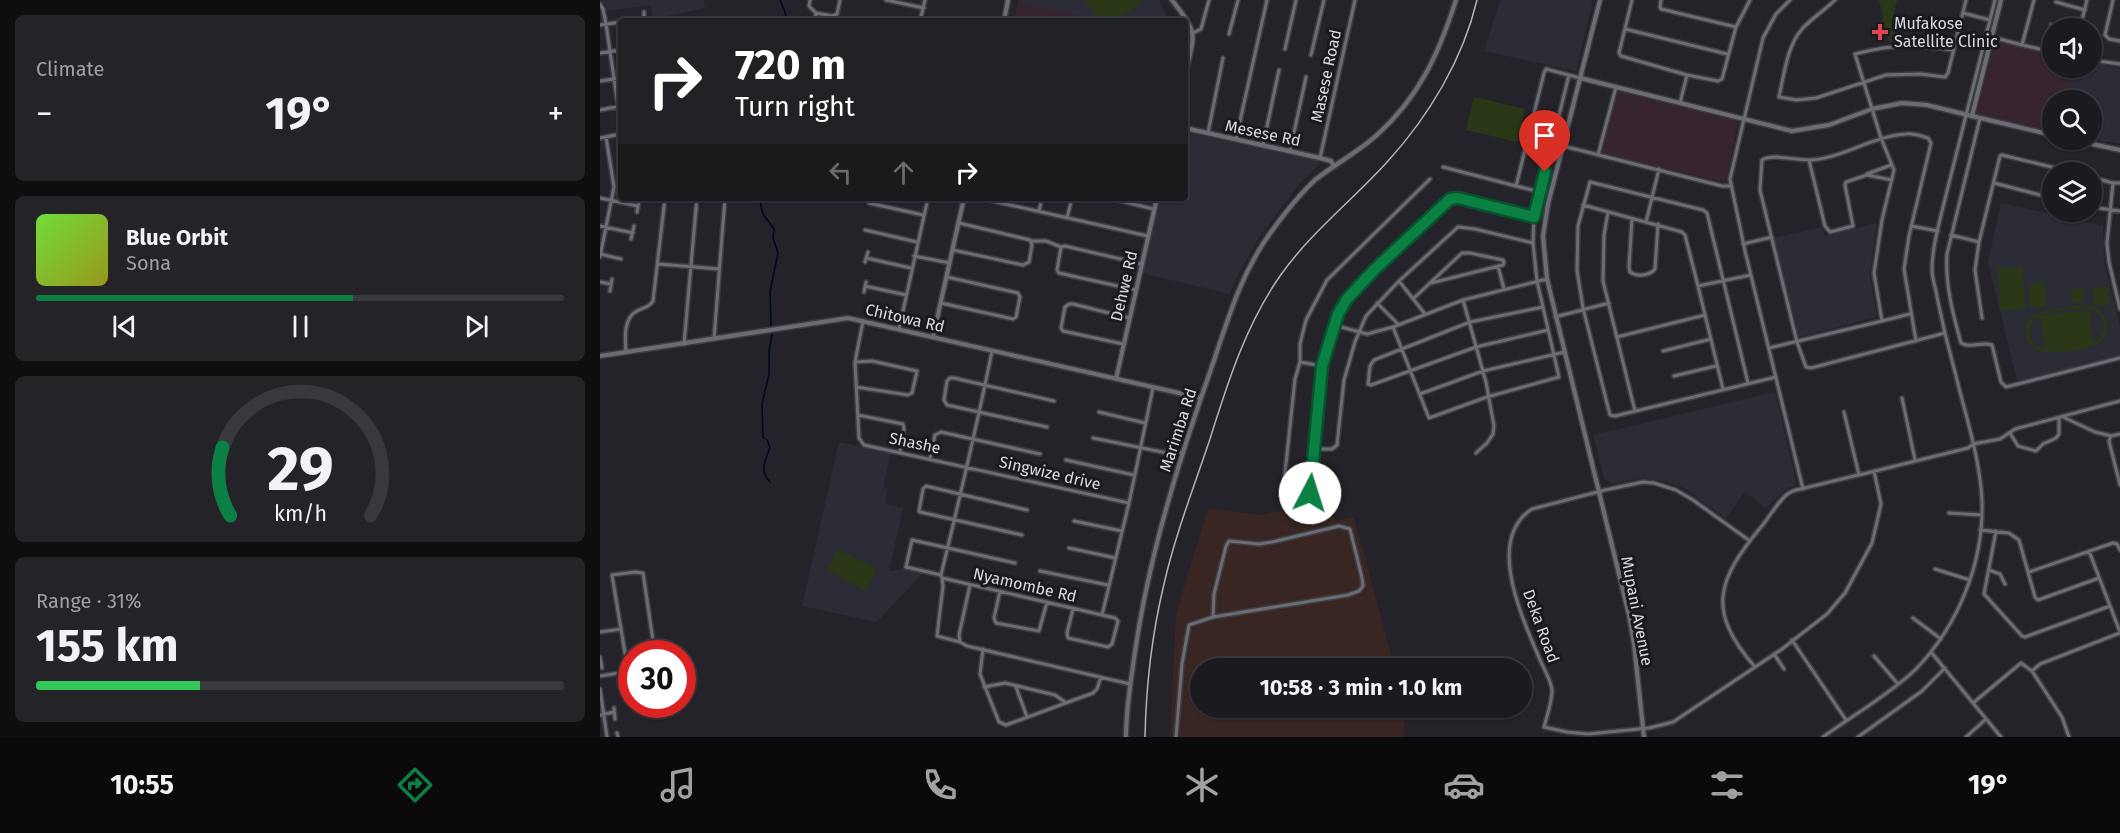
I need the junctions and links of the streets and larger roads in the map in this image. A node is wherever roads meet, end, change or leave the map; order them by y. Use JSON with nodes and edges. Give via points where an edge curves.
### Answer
{"nodes":[{"id":1,"x":810,"y":0,"type":"edge"},
{"id":2,"x":840,"y":0,"type":"edge"},
{"id":3,"x":885,"y":0,"type":"edge"},
{"id":4,"x":925,"y":0,"type":"edge"},
{"id":5,"x":1008,"y":0,"type":"edge"},
{"id":6,"x":1172,"y":0,"type":"edge"},
{"id":7,"x":1209,"y":0,"type":"edge"},
{"id":8,"x":1238,"y":0,"type":"edge"},
{"id":9,"x":1267,"y":0,"type":"edge"},
{"id":10,"x":1296,"y":0,"type":"edge"},
{"id":11,"x":1324,"y":0,"type":"edge"},
{"id":12,"x":1355,"y":0,"type":"edge"},
{"id":13,"x":1456,"y":0,"type":"edge"},
{"id":14,"x":1600,"y":0,"type":"edge"},
{"id":15,"x":1632,"y":0,"type":"edge"},
{"id":16,"x":1661,"y":0,"type":"edge"},
{"id":17,"x":1750,"y":0,"type":"edge"},
{"id":18,"x":1790,"y":0,"type":"edge"},
{"id":19,"x":1835,"y":0,"type":"edge"},
{"id":20,"x":1966,"y":0,"type":"edge"},
{"id":21,"x":1995,"y":0,"type":"edge"},
{"id":22,"x":2001,"y":0,"type":"edge"},
{"id":23,"x":2034,"y":0,"type":"edge"},
{"id":24,"x":2087,"y":0,"type":"edge"},
{"id":25,"x":2113,"y":0,"type":"edge"},
{"id":26,"x":2056,"y":3,"type":"dead end"},
{"id":27,"x":600,"y":4,"type":"edge"},
{"id":28,"x":924,"y":8,"type":"junction"},
{"id":29,"x":2085,"y":10,"type":"junction"},
{"id":30,"x":644,"y":12,"type":"dead end"},
{"id":31,"x":816,"y":13,"type":"junction"},
{"id":32,"x":1963,"y":13,"type":"junction"},
{"id":33,"x":645,"y":18,"type":"edge"},
{"id":34,"x":815,"y":18,"type":"edge"},
{"id":35,"x":921,"y":18,"type":"edge"},
{"id":36,"x":1005,"y":18,"type":"edge"},
{"id":37,"x":1186,"y":18,"type":"edge"},
{"id":38,"x":2083,"y":18,"type":"edge"},
{"id":39,"x":1990,"y":20,"type":"junction"},
{"id":40,"x":1188,"y":21,"type":"edge"},
{"id":41,"x":618,"y":22,"type":"edge"},
{"id":42,"x":606,"y":24,"type":"junction"},
{"id":43,"x":600,"y":25,"type":"edge"},
{"id":44,"x":1736,"y":27,"type":"junction"},
{"id":45,"x":1625,"y":29,"type":"junction"},
{"id":46,"x":1193,"y":33,"type":"junction"},
{"id":47,"x":1229,"y":34,"type":"dead end"},
{"id":48,"x":1992,"y":37,"type":"junction"},
{"id":49,"x":2120,"y":41,"type":"edge"},
{"id":50,"x":2022,"y":45,"type":"junction"},
{"id":51,"x":1285,"y":49,"type":"dead end"},
{"id":52,"x":2042,"y":49,"type":"edge"},
{"id":53,"x":618,"y":50,"type":"edge"},
{"id":54,"x":1953,"y":50,"type":"junction"},
{"id":55,"x":610,"y":51,"type":"junction"},
{"id":56,"x":600,"y":53,"type":"edge"},
{"id":57,"x":1727,"y":54,"type":"junction"},
{"id":58,"x":1311,"y":55,"type":"dead end"},
{"id":59,"x":1223,"y":58,"type":"dead end"},
{"id":60,"x":1188,"y":59,"type":"edge"},
{"id":61,"x":2102,"y":62,"type":"edge"},
{"id":62,"x":2120,"y":63,"type":"edge"},
{"id":63,"x":1279,"y":70,"type":"dead end"},
{"id":64,"x":1569,"y":75,"type":"junction"},
{"id":65,"x":1687,"y":75,"type":"junction"},
{"id":66,"x":1306,"y":77,"type":"dead end"},
{"id":67,"x":618,"y":78,"type":"edge"},
{"id":68,"x":1580,"y":78,"type":"junction"},
{"id":69,"x":614,"y":79,"type":"junction"},
{"id":70,"x":600,"y":81,"type":"edge"},
{"id":71,"x":1863,"y":82,"type":"junction"},
{"id":72,"x":1616,"y":87,"type":"junction"},
{"id":73,"x":618,"y":97,"type":"edge"},
{"id":74,"x":1680,"y":103,"type":"junction"},
{"id":75,"x":618,"y":106,"type":"edge"},
{"id":76,"x":600,"y":110,"type":"edge"},
{"id":77,"x":1872,"y":110,"type":"junction"},
{"id":78,"x":1970,"y":116,"type":"junction"},
{"id":79,"x":1980,"y":118,"type":"junction"},
{"id":80,"x":1743,"y":119,"type":"junction"},
{"id":81,"x":1188,"y":129,"type":"edge"},
{"id":82,"x":1208,"y":133,"type":"junction"},
{"id":83,"x":2042,"y":133,"type":"edge"},
{"id":84,"x":618,"y":135,"type":"edge"},
{"id":85,"x":606,"y":137,"type":"junction"},
{"id":86,"x":600,"y":138,"type":"edge"},
{"id":87,"x":1881,"y":138,"type":"junction"},
{"id":88,"x":1236,"y":139,"type":"junction"},
{"id":89,"x":1263,"y":145,"type":"junction"},
{"id":90,"x":1563,"y":146,"type":"junction"},
{"id":91,"x":2102,"y":146,"type":"edge"},
{"id":92,"x":2120,"y":150,"type":"edge"},
{"id":93,"x":1290,"y":151,"type":"junction"},
{"id":94,"x":1598,"y":155,"type":"junction"},
{"id":95,"x":1320,"y":158,"type":"junction"},
{"id":96,"x":1809,"y":160,"type":"junction"},
{"id":97,"x":1891,"y":165,"type":"junction"},
{"id":98,"x":2042,"y":165,"type":"edge"},
{"id":99,"x":1334,"y":166,"type":"junction"},
{"id":100,"x":1443,"y":167,"type":"dead end"},
{"id":101,"x":1659,"y":169,"type":"junction"},
{"id":102,"x":1867,"y":174,"type":"junction"},
{"id":103,"x":1430,"y":178,"type":"dead end"},
{"id":104,"x":1892,"y":180,"type":"junction"},
{"id":105,"x":2102,"y":180,"type":"edge"},
{"id":106,"x":1994,"y":183,"type":"junction"},
{"id":107,"x":2113,"y":183,"type":"junction"},
{"id":108,"x":2120,"y":183,"type":"edge"},
{"id":109,"x":1516,"y":186,"type":"junction"},
{"id":110,"x":1730,"y":186,"type":"junction"},
{"id":111,"x":1540,"y":192,"type":"junction"},
{"id":112,"x":2042,"y":195,"type":"edge"},
{"id":113,"x":1652,"y":196,"type":"junction"},
{"id":114,"x":600,"y":198,"type":"edge"},
{"id":115,"x":612,"y":200,"type":"junction"},
{"id":116,"x":618,"y":201,"type":"edge"},
{"id":117,"x":621,"y":201,"type":"edge"},
{"id":118,"x":665,"y":201,"type":"edge"},
{"id":119,"x":697,"y":201,"type":"edge"},
{"id":120,"x":725,"y":201,"type":"edge"},
{"id":121,"x":927,"y":201,"type":"edge"},
{"id":122,"x":963,"y":201,"type":"edge"},
{"id":123,"x":993,"y":201,"type":"edge"},
{"id":124,"x":1042,"y":201,"type":"edge"},
{"id":125,"x":1071,"y":201,"type":"edge"},
{"id":126,"x":1121,"y":201,"type":"edge"},
{"id":127,"x":1155,"y":201,"type":"edge"},
{"id":128,"x":869,"y":202,"type":"dead end"},
{"id":129,"x":1582,"y":205,"type":"junction"},
{"id":130,"x":1154,"y":209,"type":"junction"},
{"id":131,"x":2102,"y":209,"type":"edge"},
{"id":132,"x":2110,"y":210,"type":"junction"},
{"id":133,"x":1040,"y":211,"type":"junction"},
{"id":134,"x":2120,"y":211,"type":"edge"},
{"id":135,"x":637,"y":212,"type":"dead end"},
{"id":136,"x":1608,"y":212,"type":"junction"},
{"id":137,"x":923,"y":215,"type":"junction"},
{"id":138,"x":1534,"y":217,"type":"junction"},
{"id":139,"x":1067,"y":218,"type":"junction"},
{"id":140,"x":1632,"y":219,"type":"junction"},
{"id":141,"x":1646,"y":222,"type":"junction"},
{"id":142,"x":959,"y":223,"type":"junction"},
{"id":143,"x":1658,"y":224,"type":"junction"},
{"id":144,"x":600,"y":226,"type":"edge"},
{"id":145,"x":634,"y":226,"type":"dead end"},
{"id":146,"x":1911,"y":226,"type":"junction"},
{"id":147,"x":606,"y":228,"type":"junction"},
{"id":148,"x":865,"y":230,"type":"dead end"},
{"id":149,"x":1938,"y":231,"type":"junction"},
{"id":150,"x":633,"y":233,"type":"junction"},
{"id":151,"x":1951,"y":235,"type":"junction"},
{"id":152,"x":1148,"y":236,"type":"junction"},
{"id":153,"x":1772,"y":237,"type":"junction"},
{"id":154,"x":631,"y":239,"type":"dead end"},
{"id":155,"x":1031,"y":241,"type":"junction"},
{"id":156,"x":917,"y":242,"type":"junction"},
{"id":157,"x":1979,"y":242,"type":"junction"},
{"id":158,"x":1533,"y":243,"type":"junction"},
{"id":159,"x":1743,"y":244,"type":"junction"},
{"id":160,"x":1061,"y":247,"type":"junction"},
{"id":161,"x":953,"y":250,"type":"junction"},
{"id":162,"x":868,"y":252,"type":"dead end"},
{"id":163,"x":600,"y":255,"type":"edge"},
{"id":164,"x":914,"y":256,"type":"junction"},
{"id":165,"x":621,"y":259,"type":"dead end"},
{"id":166,"x":950,"y":263,"type":"junction"},
{"id":167,"x":658,"y":264,"type":"junction"},
{"id":168,"x":1142,"y":264,"type":"junction"},
{"id":169,"x":1498,"y":266,"type":"junction"},
{"id":170,"x":691,"y":267,"type":"junction"},
{"id":171,"x":912,"y":268,"type":"junction"},
{"id":172,"x":720,"y":270,"type":"junction"},
{"id":173,"x":1751,"y":275,"type":"junction"},
{"id":174,"x":947,"y":277,"type":"junction"},
{"id":175,"x":612,"y":279,"type":"dead end"},
{"id":176,"x":1547,"y":279,"type":"junction"},
{"id":177,"x":1399,"y":281,"type":"junction"},
{"id":178,"x":1537,"y":281,"type":"junction"},
{"id":179,"x":1724,"y":281,"type":"junction"},
{"id":180,"x":600,"y":282,"type":"edge"},
{"id":181,"x":611,"y":284,"type":"junction"},
{"id":182,"x":1431,"y":284,"type":"junction"},
{"id":183,"x":1698,"y":286,"type":"junction"},
{"id":184,"x":1504,"y":289,"type":"junction"},
{"id":185,"x":1136,"y":290,"type":"junction"},
{"id":186,"x":610,"y":291,"type":"dead end"},
{"id":187,"x":864,"y":292,"type":"dead end"},
{"id":188,"x":906,"y":295,"type":"junction"},
{"id":189,"x":1414,"y":298,"type":"junction"},
{"id":190,"x":1463,"y":300,"type":"junction"},
{"id":191,"x":941,"y":303,"type":"junction"},
{"id":192,"x":1377,"y":303,"type":"junction"},
{"id":193,"x":1609,"y":303,"type":"junction"},
{"id":194,"x":1543,"y":307,"type":"junction"},
{"id":195,"x":1583,"y":308,"type":"junction"},
{"id":196,"x":2120,"y":309,"type":"edge"},
{"id":197,"x":1425,"y":314,"type":"junction"},
{"id":198,"x":1910,"y":314,"type":"junction"},
{"id":199,"x":1705,"y":315,"type":"junction"},
{"id":200,"x":1555,"y":317,"type":"junction"},
{"id":201,"x":1129,"y":318,"type":"junction"},
{"id":202,"x":1982,"y":318,"type":"dead end"},
{"id":203,"x":863,"y":321,"type":"junction"},
{"id":204,"x":1882,"y":321,"type":"junction"},
{"id":205,"x":1470,"y":322,"type":"junction"},
{"id":206,"x":1334,"y":325,"type":"junction"},
{"id":207,"x":1395,"y":326,"type":"junction"},
{"id":208,"x":898,"y":329,"type":"junction"},
{"id":209,"x":1548,"y":330,"type":"junction"},
{"id":210,"x":1358,"y":333,"type":"junction"},
{"id":211,"x":1945,"y":333,"type":"junction"},
{"id":212,"x":933,"y":337,"type":"junction"},
{"id":213,"x":1617,"y":337,"type":"junction"},
{"id":214,"x":714,"y":339,"type":"junction"},
{"id":215,"x":1711,"y":339,"type":"junction"},
{"id":216,"x":1916,"y":341,"type":"junction"},
{"id":217,"x":1797,"y":342,"type":"junction"},
{"id":218,"x":684,"y":344,"type":"junction"},
{"id":219,"x":1124,"y":345,"type":"junction"},
{"id":220,"x":1476,"y":347,"type":"junction"},
{"id":221,"x":1769,"y":348,"type":"junction"},
{"id":222,"x":1402,"y":349,"type":"junction"},
{"id":223,"x":992,"y":351,"type":"junction"},
{"id":224,"x":1664,"y":351,"type":"dead end"},
{"id":225,"x":626,"y":352,"type":"junction"},
{"id":226,"x":1565,"y":352,"type":"junction"},
{"id":227,"x":1555,"y":354,"type":"junction"},
{"id":228,"x":600,"y":356,"type":"edge"},
{"id":229,"x":2120,"y":358,"type":"edge"},
{"id":230,"x":855,"y":362,"type":"junction"},
{"id":231,"x":1300,"y":362,"type":"junction"},
{"id":232,"x":1322,"y":366,"type":"junction"},
{"id":233,"x":1717,"y":366,"type":"junction"},
{"id":234,"x":1483,"y":371,"type":"junction"},
{"id":235,"x":1411,"y":372,"type":"junction"},
{"id":236,"x":1674,"y":375,"type":"dead end"},
{"id":237,"x":1776,"y":377,"type":"junction"},
{"id":238,"x":1116,"y":379,"type":"junction"},
{"id":239,"x":1748,"y":383,"type":"junction"},
{"id":240,"x":985,"y":385,"type":"junction"},
{"id":241,"x":856,"y":387,"type":"junction"},
{"id":242,"x":1153,"y":388,"type":"junction"},
{"id":243,"x":1723,"y":389,"type":"junction"},
{"id":244,"x":1420,"y":394,"type":"junction"},
{"id":245,"x":1487,"y":397,"type":"junction"},
{"id":246,"x":1201,"y":398,"type":"junction"},
{"id":247,"x":1902,"y":398,"type":"dead end"},
{"id":248,"x":1054,"y":401,"type":"dead end"},
{"id":249,"x":2120,"y":401,"type":"edge"},
{"id":250,"x":1635,"y":411,"type":"junction"},
{"id":251,"x":980,"y":412,"type":"junction"},
{"id":252,"x":1099,"y":412,"type":"dead end"},
{"id":253,"x":1844,"y":412,"type":"dead end"},
{"id":254,"x":858,"y":415,"type":"junction"},
{"id":255,"x":2061,"y":417,"type":"junction"},
{"id":256,"x":1145,"y":423,"type":"junction"},
{"id":257,"x":1047,"y":427,"type":"dead end"},
{"id":258,"x":2010,"y":433,"type":"junction"},
{"id":259,"x":2120,"y":434,"type":"edge"},
{"id":260,"x":2111,"y":436,"type":"junction"},
{"id":261,"x":1093,"y":438,"type":"dead end"},
{"id":262,"x":972,"y":439,"type":"junction"},
{"id":263,"x":1973,"y":444,"type":"junction"},
{"id":264,"x":1140,"y":448,"type":"junction"},
{"id":265,"x":1314,"y":449,"type":"junction"},
{"id":266,"x":900,"y":452,"type":"junction"},
{"id":267,"x":1183,"y":453,"type":"junction"},
{"id":268,"x":1476,"y":453,"type":"dead end"},
{"id":269,"x":1040,"y":454,"type":"dead end"},
{"id":270,"x":930,"y":459,"type":"junction"},
{"id":271,"x":1066,"y":460,"type":"dead end"},
{"id":272,"x":1915,"y":461,"type":"junction"},
{"id":273,"x":966,"y":466,"type":"junction"},
{"id":274,"x":2118,"y":467,"type":"edge"},
{"id":275,"x":1875,"y":471,"type":"junction"},
{"id":276,"x":1859,"y":475,"type":"junction"},
{"id":277,"x":1134,"y":476,"type":"junction"},
{"id":278,"x":2120,"y":485,"type":"edge"},
{"id":279,"x":1803,"y":489,"type":"junction"},
{"id":280,"x":1599,"y":491,"type":"junction"},
{"id":281,"x":960,"y":494,"type":"junction"},
{"id":282,"x":1129,"y":503,"type":"junction"},
{"id":283,"x":1027,"y":510,"type":"dead end"},
{"id":284,"x":1948,"y":513,"type":"dead end"},
{"id":285,"x":1982,"y":515,"type":"junction"},
{"id":286,"x":1074,"y":520,"type":"dead end"},
{"id":287,"x":954,"y":521,"type":"junction"},
{"id":288,"x":1980,"y":530,"type":"junction"},
{"id":289,"x":1122,"y":531,"type":"junction"},
{"id":290,"x":1996,"y":531,"type":"junction"},
{"id":291,"x":1022,"y":536,"type":"dead end"},
{"id":292,"x":1750,"y":541,"type":"junction"},
{"id":293,"x":948,"y":548,"type":"junction"},
{"id":294,"x":1069,"y":548,"type":"dead end"},
{"id":295,"x":2120,"y":550,"type":"edge"},
{"id":296,"x":2089,"y":551,"type":"junction"},
{"id":297,"x":1116,"y":558,"type":"junction"},
{"id":298,"x":1015,"y":563,"type":"dead end"},
{"id":299,"x":1935,"y":569,"type":"dead end"},
{"id":300,"x":1989,"y":570,"type":"junction"},
{"id":301,"x":1040,"y":571,"type":"dead end"},
{"id":302,"x":2029,"y":572,"type":"junction"},
{"id":303,"x":942,"y":577,"type":"junction"},
{"id":304,"x":2099,"y":578,"type":"junction"},
{"id":305,"x":1970,"y":580,"type":"junction"},
{"id":306,"x":2005,"y":584,"type":"dead end"},
{"id":307,"x":970,"y":585,"type":"junction"},
{"id":308,"x":1108,"y":585,"type":"junction"},
{"id":309,"x":1000,"y":591,"type":"junction"},
{"id":310,"x":1047,"y":602,"type":"junction"},
{"id":311,"x":2110,"y":606,"type":"junction"},
{"id":312,"x":1073,"y":609,"type":"junction"},
{"id":313,"x":1102,"y":615,"type":"junction"},
{"id":314,"x":1213,"y":617,"type":"junction"},
{"id":315,"x":1913,"y":618,"type":"dead end"},
{"id":316,"x":621,"y":629,"type":"junction"},
{"id":317,"x":600,"y":632,"type":"edge"},
{"id":318,"x":2120,"y":633,"type":"edge"},
{"id":319,"x":1941,"y":639,"type":"junction"},
{"id":320,"x":623,"y":640,"type":"edge"},
{"id":321,"x":653,"y":640,"type":"edge"},
{"id":322,"x":1792,"y":640,"type":"junction"},
{"id":323,"x":960,"y":642,"type":"junction"},
{"id":324,"x":983,"y":649,"type":"junction"},
{"id":325,"x":1931,"y":652,"type":"junction"},
{"id":326,"x":1774,"y":654,"type":"junction"},
{"id":327,"x":1874,"y":656,"type":"dead end"},
{"id":328,"x":600,"y":658,"type":"edge"},
{"id":329,"x":1755,"y":667,"type":"junction"},
{"id":330,"x":602,"y":668,"type":"dead end"},
{"id":331,"x":1945,"y":668,"type":"junction"},
{"id":332,"x":1784,"y":669,"type":"dead end"},
{"id":333,"x":2032,"y":671,"type":"junction"},
{"id":334,"x":618,"y":673,"type":"edge"},
{"id":335,"x":600,"y":676,"type":"edge"},
{"id":336,"x":1101,"y":677,"type":"junction"},
{"id":337,"x":1130,"y":684,"type":"junction"},
{"id":338,"x":1898,"y":684,"type":"junction"},
{"id":339,"x":984,"y":687,"type":"junction"},
{"id":340,"x":1016,"y":687,"type":"junction"},
{"id":341,"x":600,"y":689,"type":"edge"},
{"id":342,"x":1066,"y":703,"type":"junction"},
{"id":343,"x":1973,"y":704,"type":"junction"},
{"id":344,"x":602,"y":714,"type":"edge"},
{"id":345,"x":1027,"y":717,"type":"junction"},
{"id":346,"x":615,"y":719,"type":"dead end"},
{"id":347,"x":1986,"y":719,"type":"junction"},
{"id":348,"x":1846,"y":720,"type":"junction"},
{"id":349,"x":1643,"y":728,"type":"junction"},
{"id":350,"x":607,"y":737,"type":"edge"},
{"id":351,"x":1126,"y":737,"type":"edge"},
{"id":352,"x":1176,"y":737,"type":"edge"},
{"id":353,"x":1644,"y":737,"type":"edge"},
{"id":354,"x":1823,"y":737,"type":"edge"},
{"id":355,"x":1858,"y":737,"type":"edge"},
{"id":356,"x":1966,"y":737,"type":"edge"},
{"id":357,"x":2001,"y":737,"type":"edge"},
{"id":358,"x":2069,"y":737,"type":"edge"}],
"edges":[{"from":1,"to":31,"type":"street"},
{"from":2,"to":31,"type":"street","via":[[837,14]]},
{"from":3,"to":28,"type":"street"},
{"from":4,"to":28,"type":"street"},
{"from":5,"to":36,"type":"street"},
{"from":6,"to":37,"type":"street"},
{"from":7,"to":46,"type":"street","via":[[1201,30]]},
{"from":8,"to":47,"type":"street"},
{"from":9,"to":88,"type":"street"},
{"from":10,"to":51,"type":"street"},
{"from":11,"to":58,"type":"street"},
{"from":12,"to":95,"type":"street","name":"Masese Road"},
{"from":13,"to":99,"type":"street","name":"Marimba Rd","via":[[1435,59],[1416,90],[1376,136]]},
{"from":14,"to":68,"type":"street","name":"Mupani Avenue"},
{"from":15,"to":45,"type":"street"},
{"from":16,"to":44,"type":"street","via":[[1661,9]]},
{"from":17,"to":44,"type":"street"},
{"from":18,"to":80,"type":"street","via":[[1776,14],[1763,38]]},
{"from":19,"to":71,"type":"street","via":[[1797,35],[1779,97],[1816,98]]},
{"from":20,"to":32,"type":"street"},
{"from":21,"to":39,"type":"street"},
{"from":22,"to":48,"type":"street"},
{"from":23,"to":50,"type":"street"},
{"from":24,"to":29,"type":"street"},
{"from":25,"to":49,"type":"street","via":[[2105,35]]},
{"from":26,"to":29,"type":"street"},
{"from":27,"to":42,"type":"street"},
{"from":28,"to":35,"type":"street"},
{"from":29,"to":38,"type":"street"},
{"from":30,"to":33,"type":"street"},
{"from":31,"to":34,"type":"street"},
{"from":32,"to":39,"type":"street"},
{"from":32,"to":54,"type":"street"},
{"from":39,"to":78,"type":"street"},
{"from":40,"to":46,"type":"street"},
{"from":41,"to":42,"type":"street"},
{"from":42,"to":43,"type":"street"},
{"from":42,"to":55,"type":"street"},
{"from":44,"to":57,"type":"street"},
{"from":45,"to":57,"type":"street"},
{"from":45,"to":65,"type":"street","via":[[1622,57]]},
{"from":46,"to":60,"type":"street"},
{"from":48,"to":50,"type":"street"},
{"from":48,"to":78,"type":"street"},
{"from":50,"to":52,"type":"street"},
{"from":53,"to":55,"type":"street"},
{"from":54,"to":71,"type":"street","via":[[1948,73],[1943,78],[1900,74]]},
{"from":54,"to":71,"type":"street","via":[[1894,46],[1855,54]]},
{"from":55,"to":56,"type":"street"},
{"from":55,"to":69,"type":"street"},
{"from":57,"to":65,"type":"street","via":[[1722,79]]},
{"from":59,"to":82,"type":"street"},
{"from":61,"to":62,"type":"street"},
{"from":63,"to":89,"type":"street"},
{"from":64,"to":68,"type":"street"},
{"from":64,"to":109,"type":"street","via":[[1546,69]]},
{"from":64,"to":111,"type":"street"},
{"from":65,"to":74,"type":"street"},
{"from":66,"to":93,"type":"street"},
{"from":67,"to":69,"type":"street"},
{"from":68,"to":72,"type":"street"},
{"from":68,"to":90,"type":"street","name":"Mupani Avenue"},
{"from":69,"to":70,"type":"street"},
{"from":69,"to":73,"type":"street"},
{"from":71,"to":77,"type":"street"},
{"from":72,"to":74,"type":"street"},
{"from":72,"to":94,"type":"street"},
{"from":74,"to":80,"type":"street"},
{"from":75,"to":76,"type":"street"},
{"from":77,"to":78,"type":"street","via":[[1914,103]]},
{"from":77,"to":80,"type":"street","via":[[1830,125],[1792,131]]},
{"from":77,"to":87,"type":"street"},
{"from":78,"to":79,"type":"street"},
{"from":78,"to":149,"type":"street"},
{"from":79,"to":83,"type":"street"},
{"from":79,"to":151,"type":"street"},
{"from":80,"to":110,"type":"street"},
{"from":81,"to":82,"type":"street","name":"Mesese Rd"},
{"from":82,"to":88,"type":"street","name":"Mesese Rd"},
{"from":84,"to":85,"type":"street"},
{"from":85,"to":86,"type":"street"},
{"from":85,"to":115,"type":"street","via":[[615,174]]},
{"from":87,"to":96,"type":"street"},
{"from":87,"to":97,"type":"street"},
{"from":87,"to":146,"type":"street","via":[[1907,134],[1928,138],[1931,143]]},
{"from":88,"to":89,"type":"street","name":"Mesese Rd"},
{"from":89,"to":93,"type":"street","name":"Mesese Rd"},
{"from":90,"to":94,"type":"street"},
{"from":90,"to":176,"type":"street","name":"Mupani Avenue","via":[[1544,229]]},
{"from":91,"to":92,"type":"street"},
{"from":93,"to":95,"type":"street","name":"Mesese Rd"},
{"from":94,"to":101,"type":"street"},
{"from":95,"to":99,"type":"street","name":"Mesese Rd"},
{"from":96,"to":102,"type":"street","via":[[1830,232],[1853,226],[1846,183]]},
{"from":96,"to":153,"type":"street","via":[[1769,156],[1762,160],[1760,190]]},
{"from":97,"to":102,"type":"street"},
{"from":97,"to":104,"type":"street"},
{"from":98,"to":106,"type":"street","via":[[2001,155]]},
{"from":99,"to":246,"type":"street","name":"Marimba Rd","via":[[1290,208],[1249,266]]},
{"from":100,"to":109,"type":"street"},
{"from":101,"to":110,"type":"street"},
{"from":101,"to":113,"type":"street"},
{"from":102,"to":104,"type":"street"},
{"from":103,"to":231,"type":"street","via":[[1327,280],[1306,320]]},
{"from":104,"to":204,"type":"street","via":[[1875,273]]},
{"from":105,"to":107,"type":"street"},
{"from":106,"to":112,"type":"street"},
{"from":106,"to":157,"type":"street"},
{"from":107,"to":108,"type":"street"},
{"from":107,"to":132,"type":"street"},
{"from":109,"to":111,"type":"street"},
{"from":110,"to":159,"type":"street"},
{"from":111,"to":138,"type":"street"},
{"from":113,"to":129,"type":"street","via":[[1592,181]]},
{"from":113,"to":141,"type":"street"},
{"from":113,"to":179,"type":"street","via":[[1707,213]]},
{"from":114,"to":115,"type":"street"},
{"from":115,"to":116,"type":"street"},
{"from":115,"to":147,"type":"street"},
{"from":117,"to":135,"type":"street","via":[[638,203]]},
{"from":118,"to":167,"type":"street"},
{"from":119,"to":170,"type":"street"},
{"from":120,"to":172,"type":"street"},
{"from":121,"to":137,"type":"street"},
{"from":122,"to":142,"type":"street"},
{"from":123,"to":133,"type":"street"},
{"from":124,"to":133,"type":"street"},
{"from":125,"to":139,"type":"street"},
{"from":126,"to":130,"type":"street"},
{"from":127,"to":130,"type":"street","name":"Dehwe Rd"},
{"from":128,"to":137,"type":"street"},
{"from":129,"to":136,"type":"street"},
{"from":129,"to":195,"type":"street","via":[[1576,256]]},
{"from":130,"to":152,"type":"street","name":"Dehwe Rd"},
{"from":131,"to":132,"type":"street"},
{"from":132,"to":134,"type":"street"},
{"from":132,"to":196,"type":"street","via":[[2108,252]]},
{"from":133,"to":139,"type":"street"},
{"from":136,"to":140,"type":"street"},
{"from":136,"to":193,"type":"street","via":[[1603,266]]},
{"from":137,"to":156,"type":"street"},
{"from":138,"to":158,"type":"street"},
{"from":138,"to":206,"type":"street","via":[[1450,199],[1351,294]]},
{"from":139,"to":152,"type":"street"},
{"from":140,"to":141,"type":"street"},
{"from":140,"to":143,"type":"street","via":[[1629,267],[1635,275],[1654,271]]},
{"from":141,"to":143,"type":"street"},
{"from":142,"to":155,"type":"street"},
{"from":142,"to":161,"type":"street"},
{"from":143,"to":183,"type":"street","via":[[1685,235]]},
{"from":144,"to":147,"type":"street"},
{"from":145,"to":150,"type":"street"},
{"from":146,"to":149,"type":"street"},
{"from":146,"to":198,"type":"street","via":[[1904,269]]},
{"from":147,"to":150,"type":"street"},
{"from":147,"to":163,"type":"street"},
{"from":148,"to":156,"type":"street"},
{"from":149,"to":211,"type":"street","via":[[1932,271]]},
{"from":150,"to":154,"type":"street"},
{"from":151,"to":157,"type":"street"},
{"from":151,"to":229,"type":"street","via":[[1946,271],[1961,343],[1992,345],[2002,385]]},
{"from":152,"to":168,"type":"street","name":"Dehwe Rd"},
{"from":153,"to":159,"type":"street"},
{"from":153,"to":217,"type":"street"},
{"from":155,"to":160,"type":"street"},
{"from":155,"to":161,"type":"street","via":[[1026,265]]},
{"from":156,"to":164,"type":"street"},
{"from":157,"to":202,"type":"street","via":[[1975,270]]},
{"from":158,"to":177,"type":"street","via":[[1458,227]]},
{"from":158,"to":178,"type":"street"},
{"from":159,"to":173,"type":"street"},
{"from":160,"to":168,"type":"street"},
{"from":160,"to":185,"type":"street","via":[[1059,273]]},
{"from":161,"to":166,"type":"street"},
{"from":162,"to":171,"type":"street","via":[[866,260]]},
{"from":163,"to":165,"type":"street"},
{"from":164,"to":166,"type":"street"},
{"from":164,"to":171,"type":"street"},
{"from":166,"to":174,"type":"street"},
{"from":167,"to":170,"type":"street"},
{"from":167,"to":225,"type":"street","via":[[653,303],[634,312],[628,322]]},
{"from":168,"to":185,"type":"street","name":"Dehwe Rd"},
{"from":169,"to":182,"type":"street"},
{"from":169,"to":182,"type":"street","via":[[1503,265],[1503,260],[1462,253]]},
{"from":169,"to":184,"type":"street"},
{"from":170,"to":172,"type":"street"},
{"from":170,"to":218,"type":"street"},
{"from":171,"to":188,"type":"street"},
{"from":172,"to":214,"type":"street"},
{"from":173,"to":179,"type":"street"},
{"from":173,"to":221,"type":"street"},
{"from":174,"to":191,"type":"street"},
{"from":174,"to":191,"type":"street","via":[[1018,293],[1016,317]]},
{"from":175,"to":181,"type":"street"},
{"from":176,"to":178,"type":"street"},
{"from":176,"to":200,"type":"street","name":"Mupani Avenue"},
{"from":177,"to":189,"type":"street"},
{"from":177,"to":192,"type":"street"},
{"from":178,"to":184,"type":"street"},
{"from":178,"to":194,"type":"street"},
{"from":179,"to":183,"type":"street"},
{"from":179,"to":239,"type":"street"},
{"from":180,"to":181,"type":"street"},
{"from":181,"to":186,"type":"street"},
{"from":182,"to":189,"type":"street"},
{"from":183,"to":199,"type":"street"},
{"from":184,"to":190,"type":"street"},
{"from":185,"to":201,"type":"street","name":"Dehwe Rd"},
{"from":187,"to":188,"type":"street","via":[[866,284]]},
{"from":188,"to":208,"type":"street"},
{"from":189,"to":197,"type":"street"},
{"from":190,"to":197,"type":"street"},
{"from":190,"to":205,"type":"street"},
{"from":191,"to":212,"type":"street"},
{"from":192,"to":207,"type":"street"},
{"from":192,"to":210,"type":"street"},
{"from":193,"to":195,"type":"street"},
{"from":193,"to":213,"type":"street"},
{"from":194,"to":205,"type":"street"},
{"from":194,"to":209,"type":"street"},
{"from":195,"to":200,"type":"street"},
{"from":195,"to":250,"type":"street","via":[[1609,412],[1615,416]]},
{"from":197,"to":207,"type":"street"},
{"from":198,"to":204,"type":"street"},
{"from":198,"to":216,"type":"street"},
{"from":199,"to":213,"type":"street"},
{"from":199,"to":215,"type":"street"},
{"from":200,"to":226,"type":"street","name":"Mupani Avenue"},
{"from":201,"to":219,"type":"street","name":"Dehwe Rd"},
{"from":201,"to":219,"type":"street","via":[[1069,304],[1061,328]]},
{"from":203,"to":208,"type":"street","name":"Chitowa Rd"},
{"from":203,"to":214,"type":"street","name":"Chitowa Rd","via":[[844,318]]},
{"from":203,"to":230,"type":"street"},
{"from":204,"to":217,"type":"street"},
{"from":205,"to":220,"type":"street"},
{"from":205,"to":222,"type":"street"},
{"from":206,"to":210,"type":"street"},
{"from":206,"to":232,"type":"street"},
{"from":207,"to":210,"type":"street"},
{"from":207,"to":222,"type":"street"},
{"from":208,"to":212,"type":"street","name":"Chitowa Rd"},
{"from":209,"to":220,"type":"street"},
{"from":209,"to":227,"type":"street"},
{"from":210,"to":265,"type":"street","via":[[1344,380],[1337,445],[1332,449]]},
{"from":211,"to":216,"type":"street"},
{"from":211,"to":263,"type":"street"},
{"from":212,"to":223,"type":"street","name":"Chitowa Rd"},
{"from":213,"to":250,"type":"street"},
{"from":214,"to":218,"type":"street","name":"Chitowa Rd"},
{"from":215,"to":224,"type":"street"},
{"from":215,"to":233,"type":"street"},
{"from":216,"to":217,"type":"street","via":[[1811,368],[1803,363]]},
{"from":217,"to":221,"type":"street"},
{"from":218,"to":225,"type":"street","name":"Chitowa Rd"},
{"from":219,"to":238,"type":"street","name":"Dehwe Rd"},
{"from":220,"to":234,"type":"street"},
{"from":220,"to":235,"type":"street"},
{"from":221,"to":237,"type":"street"},
{"from":222,"to":235,"type":"street"},
{"from":222,"to":235,"type":"street","via":[[1372,362],[1368,384]]},
{"from":223,"to":238,"type":"street","name":"Chitowa Rd"},
{"from":223,"to":240,"type":"street"},
{"from":225,"to":228,"type":"street","name":"Chitowa Rd"},
{"from":226,"to":227,"type":"street"},
{"from":226,"to":280,"type":"street","name":"Mupani Avenue"},
{"from":227,"to":234,"type":"street"},
{"from":227,"to":245,"type":"street","via":[[1557,378]]},
{"from":230,"to":241,"type":"street"},
{"from":230,"to":241,"type":"street","via":[[872,361],[917,371],[908,396]]},
{"from":231,"to":232,"type":"street"},
{"from":231,"to":265,"type":"street","via":[[1283,492],[1286,498],[1309,494]]},
{"from":232,"to":265,"type":"street"},
{"from":233,"to":236,"type":"street"},
{"from":233,"to":243,"type":"street"},
{"from":234,"to":244,"type":"street"},
{"from":234,"to":245,"type":"street"},
{"from":235,"to":244,"type":"street"},
{"from":237,"to":239,"type":"street"},
{"from":237,"to":279,"type":"street"},
{"from":238,"to":242,"type":"street","name":"Chitowa Rd"},
{"from":239,"to":243,"type":"street"},
{"from":240,"to":248,"type":"street"},
{"from":240,"to":251,"type":"street"},
{"from":240,"to":251,"type":"street","via":[[950,378],[944,397],[947,405]]},
{"from":241,"to":254,"type":"street"},
{"from":242,"to":246,"type":"street","name":"Chitowa Rd"},
{"from":242,"to":256,"type":"street"},
{"from":243,"to":250,"type":"street"},
{"from":244,"to":245,"type":"street","via":[[1429,418]]},
{"from":245,"to":268,"type":"street","via":[[1493,434]]},
{"from":246,"to":267,"type":"street","name":"Marimba Rd"},
{"from":247,"to":272,"type":"street"},
{"from":249,"to":255,"type":"street"},
{"from":251,"to":257,"type":"street"},
{"from":251,"to":262,"type":"street"},
{"from":252,"to":256,"type":"street"},
{"from":253,"to":276,"type":"street"},
{"from":254,"to":266,"type":"street","name":"Shashe","via":[[860,441],[864,445]]},
{"from":254,"to":266,"type":"street","via":[[903,424]]},
{"from":255,"to":258,"type":"street"},
{"from":255,"to":258,"type":"street","via":[[2059,434],[2036,451],[2018,446]]},
{"from":255,"to":260,"type":"street"},
{"from":256,"to":264,"type":"street"},
{"from":258,"to":263,"type":"street","via":[[1995,441]]},
{"from":259,"to":260,"type":"street"},
{"from":260,"to":274,"type":"street","via":[[2109,441]]},
{"from":261,"to":264,"type":"street"},
{"from":262,"to":269,"type":"street"},
{"from":262,"to":270,"type":"street","via":[[939,432]]},
{"from":262,"to":273,"type":"street"},
{"from":263,"to":272,"type":"street"},
{"from":263,"to":285,"type":"street"},
{"from":264,"to":267,"type":"street"},
{"from":264,"to":277,"type":"street"},
{"from":266,"to":270,"type":"street","name":"Shashe"},
{"from":267,"to":337,"type":"street","name":"Marimba Rd","via":[[1150,569]]},
{"from":270,"to":273,"type":"street","name":"Shashe"},
{"from":271,"to":277,"type":"street"},
{"from":272,"to":275,"type":"street"},
{"from":273,"to":281,"type":"street"},
{"from":273,"to":282,"type":"street","name":"Singwize drive"},
{"from":274,"to":278,"type":"street"},
{"from":275,"to":276,"type":"street"},
{"from":275,"to":322,"type":"street","via":[[1881,504],[1868,552],[1845,593],[1827,614]]},
{"from":276,"to":279,"type":"street"},
{"from":277,"to":282,"type":"street"},
{"from":279,"to":292,"type":"street","via":[[1786,495]]},
{"from":280,"to":292,"type":"street","via":[[1643,482],[1670,488],[1694,500]]},
{"from":280,"to":349,"type":"street","name":"Mupani Avenue","via":[[1629,615]]},
{"from":280,"to":349,"type":"street","name":"Deka Road","via":[[1532,509],[1524,515],[1515,527],[1510,546],[1513,585],[1552,689],[1545,727],[1588,734]]},
{"from":281,"to":283,"type":"street"},
{"from":281,"to":287,"type":"street"},
{"from":281,"to":287,"type":"street","via":[[926,486],[923,489],[919,512]]},
{"from":282,"to":289,"type":"street"},
{"from":284,"to":285,"type":"street"},
{"from":285,"to":288,"type":"street"},
{"from":286,"to":289,"type":"street"},
{"from":287,"to":291,"type":"street"},
{"from":287,"to":293,"type":"street"},
{"from":288,"to":290,"type":"street"},
{"from":288,"to":305,"type":"street"},
{"from":289,"to":297,"type":"street"},
{"from":290,"to":300,"type":"street"},
{"from":290,"to":302,"type":"street","via":[[2019,540]]},
{"from":292,"to":329,"type":"street","via":[[1729,570],[1722,612],[1731,635]]},
{"from":293,"to":298,"type":"street"},
{"from":293,"to":303,"type":"street"},
{"from":293,"to":303,"type":"street","name":"Nyamombe Rd","via":[[912,540],[905,565]]},
{"from":294,"to":297,"type":"street"},
{"from":295,"to":296,"type":"street","via":[[2113,543]]},
{"from":296,"to":302,"type":"street"},
{"from":296,"to":304,"type":"street"},
{"from":297,"to":308,"type":"street"},
{"from":299,"to":305,"type":"street"},
{"from":300,"to":306,"type":"street","via":[[2000,574]]},
{"from":300,"to":311,"type":"street","via":[[1984,594],[2025,637]]},
{"from":301,"to":308,"type":"street"},
{"from":302,"to":304,"type":"street","via":[[2038,600]]},
{"from":303,"to":307,"type":"street","name":"Nyamombe Rd"},
{"from":303,"to":323,"type":"street","via":[[937,636]]},
{"from":304,"to":311,"type":"street"},
{"from":305,"to":319,"type":"street"},
{"from":307,"to":309,"type":"street","name":"Nyamombe Rd"},
{"from":307,"to":323,"type":"street"},
{"from":308,"to":313,"type":"street"},
{"from":309,"to":310,"type":"street","name":"Nyamombe Rd"},
{"from":309,"to":310,"type":"street","via":[[996,623],[1039,631]]},
{"from":310,"to":312,"type":"street","name":"Nyamombe Rd"},
{"from":311,"to":318,"type":"street"},
{"from":312,"to":313,"type":"street","name":"Nyamombe Rd"},
{"from":312,"to":313,"type":"street","via":[[1068,638],[1108,647],[1118,621]]},
{"from":314,"to":314,"type":"street","via":[[1359,591],[1362,578],[1350,529],[1339,526],[1259,544],[1229,541],[1214,594]]},
{"from":314,"to":352,"type":"street","via":[[1192,623],[1187,632]]},
{"from":315,"to":319,"type":"street"},
{"from":316,"to":317,"type":"street"},
{"from":316,"to":320,"type":"street"},
{"from":316,"to":321,"type":"street","via":[[612,575],[643,573]]},
{"from":318,"to":333,"type":"street","via":[[2040,664]]},
{"from":319,"to":325,"type":"street"},
{"from":322,"to":326,"type":"street"},
{"from":322,"to":348,"type":"street"},
{"from":323,"to":324,"type":"street"},
{"from":324,"to":336,"type":"street"},
{"from":324,"to":339,"type":"street","via":[[979,671]]},
{"from":325,"to":331,"type":"street"},
{"from":325,"to":338,"type":"street"},
{"from":326,"to":329,"type":"street"},
{"from":326,"to":332,"type":"street"},
{"from":327,"to":338,"type":"street"},
{"from":328,"to":330,"type":"street"},
{"from":329,"to":349,"type":"street","via":[[1673,722]]},
{"from":331,"to":343,"type":"street"},
{"from":331,"to":355,"type":"street","via":[[1922,691]]},
{"from":333,"to":343,"type":"street","via":[[2021,663]]},
{"from":333,"to":358,"type":"street","via":[[2062,717]]},
{"from":334,"to":335,"type":"street"},
{"from":336,"to":337,"type":"street"},
{"from":336,"to":342,"type":"street","via":[[1096,691]]},
{"from":337,"to":351,"type":"street","name":"Marimba Rd"},
{"from":338,"to":348,"type":"street"},
{"from":339,"to":340,"type":"street","via":[[1000,683]]},
{"from":339,"to":345,"type":"street","via":[[1000,724]]},
{"from":340,"to":342,"type":"street","via":[[1055,695]]},
{"from":340,"to":345,"type":"street"},
{"from":341,"to":344,"type":"street"},
{"from":342,"to":345,"type":"street"},
{"from":343,"to":347,"type":"street"},
{"from":344,"to":346,"type":"street","via":[[614,710]]},
{"from":344,"to":350,"type":"street"},
{"from":347,"to":356,"type":"street"},
{"from":347,"to":357,"type":"street"},
{"from":348,"to":354,"type":"street"},
{"from":349,"to":353,"type":"street","name":"Mupani Avenue"}]}
